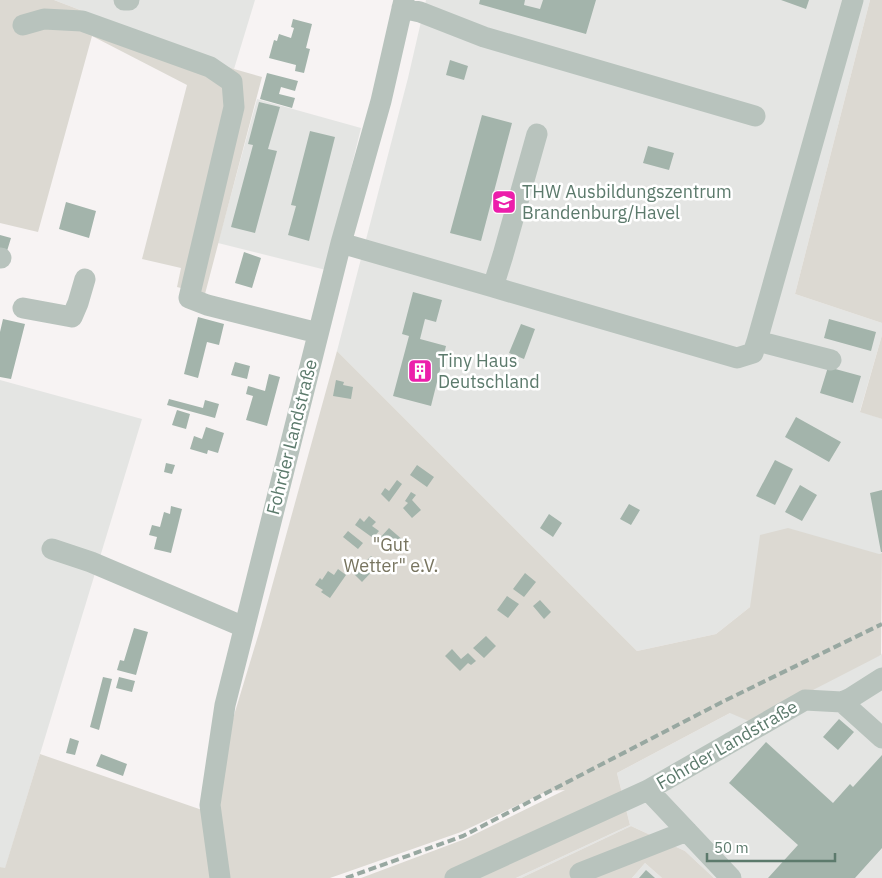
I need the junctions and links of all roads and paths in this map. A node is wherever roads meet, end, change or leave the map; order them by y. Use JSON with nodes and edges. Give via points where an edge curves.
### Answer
{"nodes":[{"id":1,"x":124,"y":0,"type":"edge"},
{"id":2,"x":129,"y":0,"type":"edge"},
{"id":3,"x":853,"y":0,"type":"edge"},
{"id":4,"x":403,"y":4,"type":"edge"},
{"id":5,"x":23,"y":25,"type":"dead end"},
{"id":6,"x":755,"y":116,"type":"dead end"},
{"id":7,"x":537,"y":134,"type":"dead end"},
{"id":8,"x":341,"y":243,"type":"junction"},
{"id":9,"x":84,"y":279,"type":"dead end"},
{"id":10,"x":492,"y":287,"type":"junction"},
{"id":11,"x":23,"y":308,"type":"dead end"},
{"id":12,"x":318,"y":333,"type":"junction"},
{"id":13,"x":757,"y":341,"type":"junction"},
{"id":14,"x":831,"y":360,"type":"dead end"},
{"id":15,"x":52,"y":549,"type":"dead end"},
{"id":16,"x":244,"y":627,"type":"junction"},
{"id":17,"x":882,"y":678,"type":"edge"},
{"id":18,"x":842,"y":702,"type":"junction"},
{"id":19,"x":882,"y":738,"type":"edge"},
{"id":20,"x":648,"y":790,"type":"junction"},
{"id":21,"x":687,"y":831,"type":"junction"},
{"id":22,"x":580,"y":873,"type":"dead end"},
{"id":23,"x":220,"y":878,"type":"edge"},
{"id":24,"x":455,"y":878,"type":"edge"},
{"id":25,"x":731,"y":878,"type":"edge"}],
"edges":[{"from":1,"to":2,"type":"street"},
{"from":3,"to":13,"type":"street"},
{"from":4,"to":6,"type":"street","via":[[484,37]]},
{"from":4,"to":8,"type":"street","name":"Fohrder Landstraße","via":[[381,101]]},
{"from":5,"to":12,"type":"street","via":[[44,19],[82,20],[210,67],[232,82],[234,107],[189,298]]},
{"from":7,"to":10,"type":"street"},
{"from":8,"to":10,"type":"street"},
{"from":8,"to":12,"type":"street","name":"Fohrder Landstraße"},
{"from":9,"to":11,"type":"street","via":[[72,317]]},
{"from":10,"to":13,"type":"street","via":[[618,330],[737,358],[753,353]]},
{"from":12,"to":16,"type":"street","name":"Fohrder Landstraße"},
{"from":13,"to":14,"type":"street"},
{"from":15,"to":16,"type":"street","via":[[91,562]]},
{"from":16,"to":23,"type":"street","name":"Fohrder Landstraße","via":[[225,705],[210,806]]},
{"from":17,"to":18,"type":"street"},
{"from":18,"to":19,"type":"street"},
{"from":18,"to":20,"type":"street","name":"Fohrder Landstraße","via":[[806,700]]},
{"from":20,"to":21,"type":"street","name":"Fohrder Landstraße"},
{"from":20,"to":24,"type":"street","name":"Fohrder Landstraße"},
{"from":21,"to":22,"type":"street"},
{"from":21,"to":25,"type":"street","name":"Fohrder Landstraße"}]}
